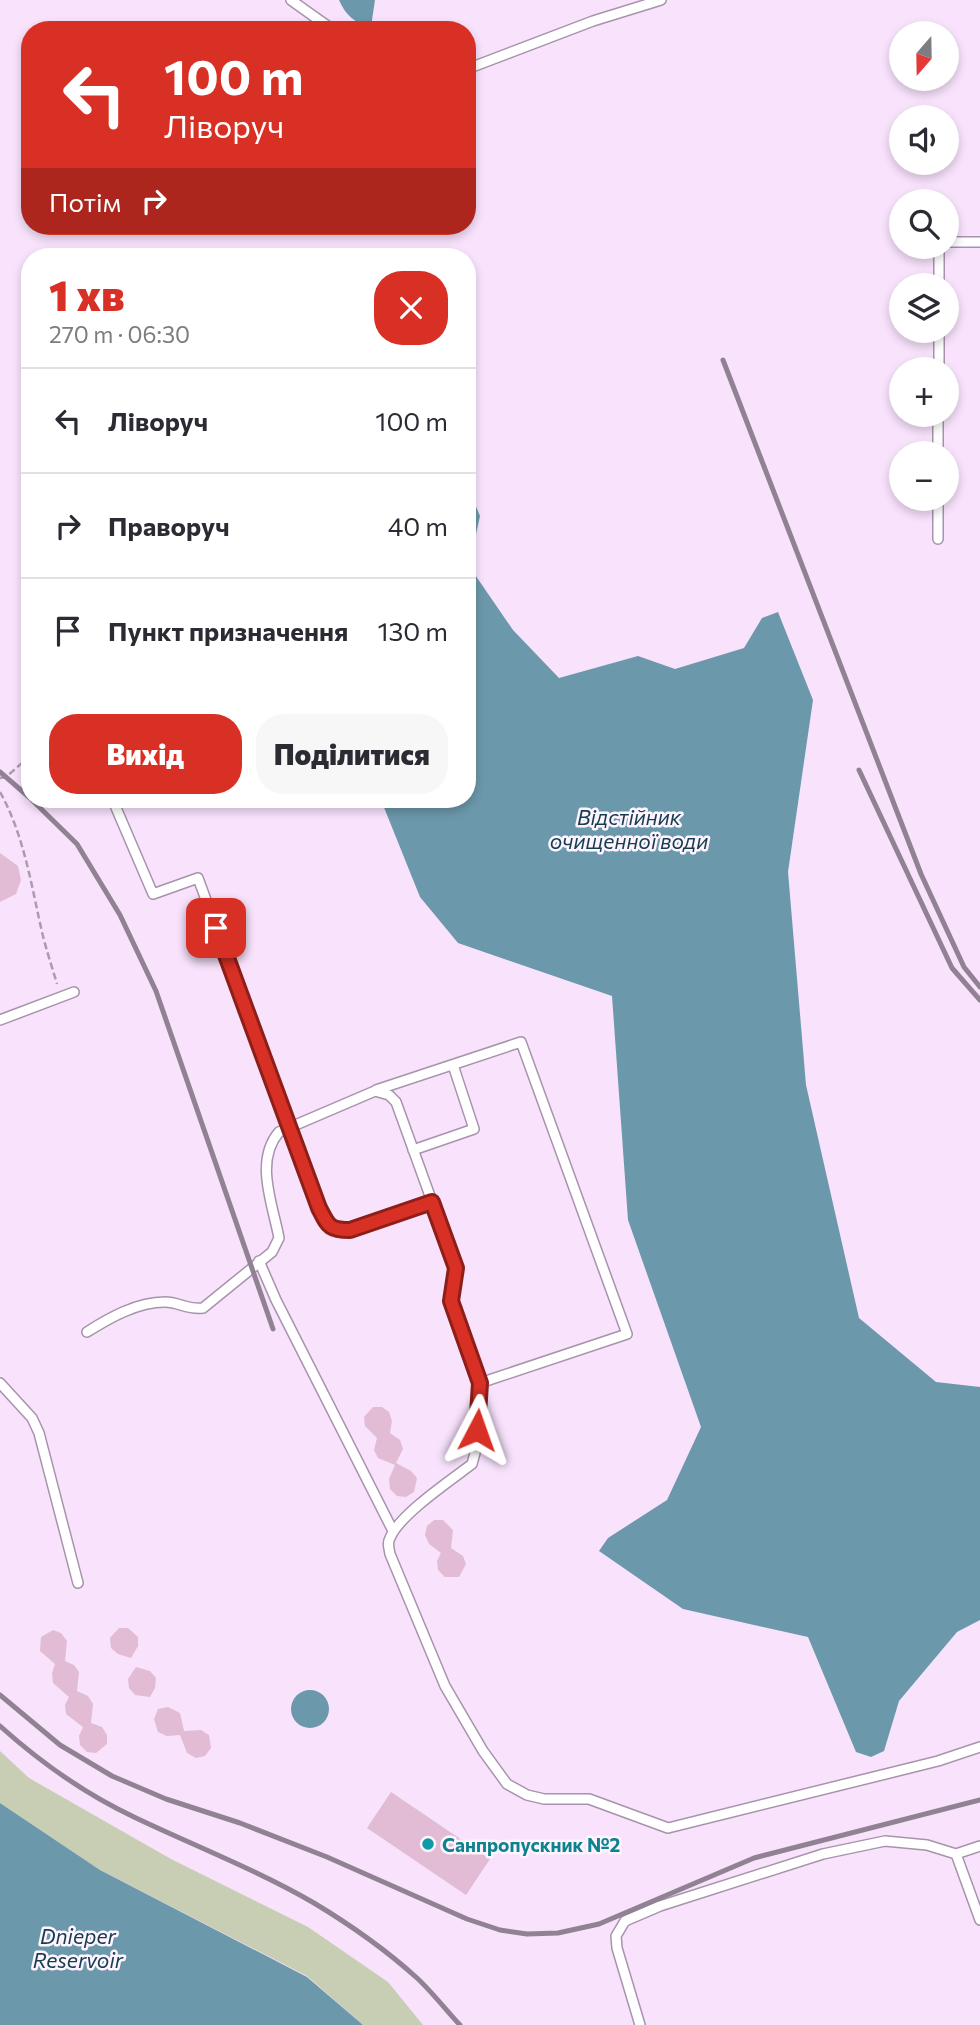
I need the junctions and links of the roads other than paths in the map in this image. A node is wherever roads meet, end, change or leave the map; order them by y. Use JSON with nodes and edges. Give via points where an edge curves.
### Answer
{"nodes":[{"id":1,"x":292,"y":0,"type":"edge"},
{"id":2,"x":661,"y":0,"type":"edge"},
{"id":3,"x":321,"y":21,"type":"edge"},
{"id":4,"x":476,"y":66,"type":"edge"},
{"id":5,"x":959,"y":242,"type":"edge"},
{"id":6,"x":980,"y":243,"type":"edge"},
{"id":7,"x":938,"y":511,"type":"edge"},
{"id":8,"x":938,"y":539,"type":"dead end"},
{"id":9,"x":116,"y":808,"type":"edge"},
{"id":10,"x":74,"y":992,"type":"dead end"},
{"id":11,"x":0,"y":1020,"type":"edge"},
{"id":12,"x":453,"y":1065,"type":"junction"},
{"id":13,"x":375,"y":1091,"type":"junction"},
{"id":14,"x":289,"y":1127,"type":"junction"},
{"id":15,"x":414,"y":1150,"type":"junction"},
{"id":16,"x":432,"y":1202,"type":"junction"},
{"id":17,"x":259,"y":1261,"type":"junction"},
{"id":18,"x":86,"y":1332,"type":"dead end"},
{"id":19,"x":0,"y":1383,"type":"edge"},
{"id":20,"x":480,"y":1383,"type":"junction"},
{"id":21,"x":393,"y":1531,"type":"junction"},
{"id":22,"x":78,"y":1583,"type":"dead end"},
{"id":23,"x":980,"y":1747,"type":"edge"},
{"id":24,"x":980,"y":1846,"type":"edge"},
{"id":25,"x":956,"y":1854,"type":"junction"},
{"id":26,"x":980,"y":1920,"type":"edge"},
{"id":27,"x":640,"y":2025,"type":"edge"}],
"edges":[{"from":1,"to":3,"type":"lane"},
{"from":2,"to":4,"type":"lane"},
{"from":5,"to":6,"type":"lane"},
{"from":7,"to":8,"type":"lane"},
{"from":9,"to":14,"type":"lane","via":[[153,894],[198,878]]},
{"from":10,"to":11,"type":"lane"},
{"from":12,"to":13,"type":"lane"},
{"from":12,"to":15,"type":"lane","via":[[474,1129]]},
{"from":12,"to":20,"type":"lane","via":[[522,1042],[627,1334]]},
{"from":13,"to":14,"type":"lane"},
{"from":13,"to":15,"type":"lane","via":[[396,1102]]},
{"from":14,"to":16,"type":"lane","via":[[328,1226],[350,1230]]},
{"from":14,"to":17,"type":"lane","via":[[272,1139],[267,1152],[266,1179],[279,1238],[272,1252]]},
{"from":15,"to":16,"type":"lane"},
{"from":16,"to":20,"type":"lane","via":[[456,1268],[451,1301]]},
{"from":17,"to":18,"type":"lane","via":[[203,1308],[166,1302],[138,1307]]},
{"from":17,"to":21,"type":"lane"},
{"from":19,"to":22,"type":"lane","via":[[39,1433]]},
{"from":20,"to":21,"type":"lane","via":[[472,1464]]},
{"from":21,"to":23,"type":"lane","via":[[388,1541],[390,1554],[446,1686],[507,1784],[527,1795],[589,1799],[668,1828]]},
{"from":24,"to":25,"type":"lane"},
{"from":25,"to":26,"type":"lane"},
{"from":25,"to":27,"type":"lane","via":[[927,1845],[873,1843],[823,1854],[625,1921],[616,1936],[617,1948]]}]}
